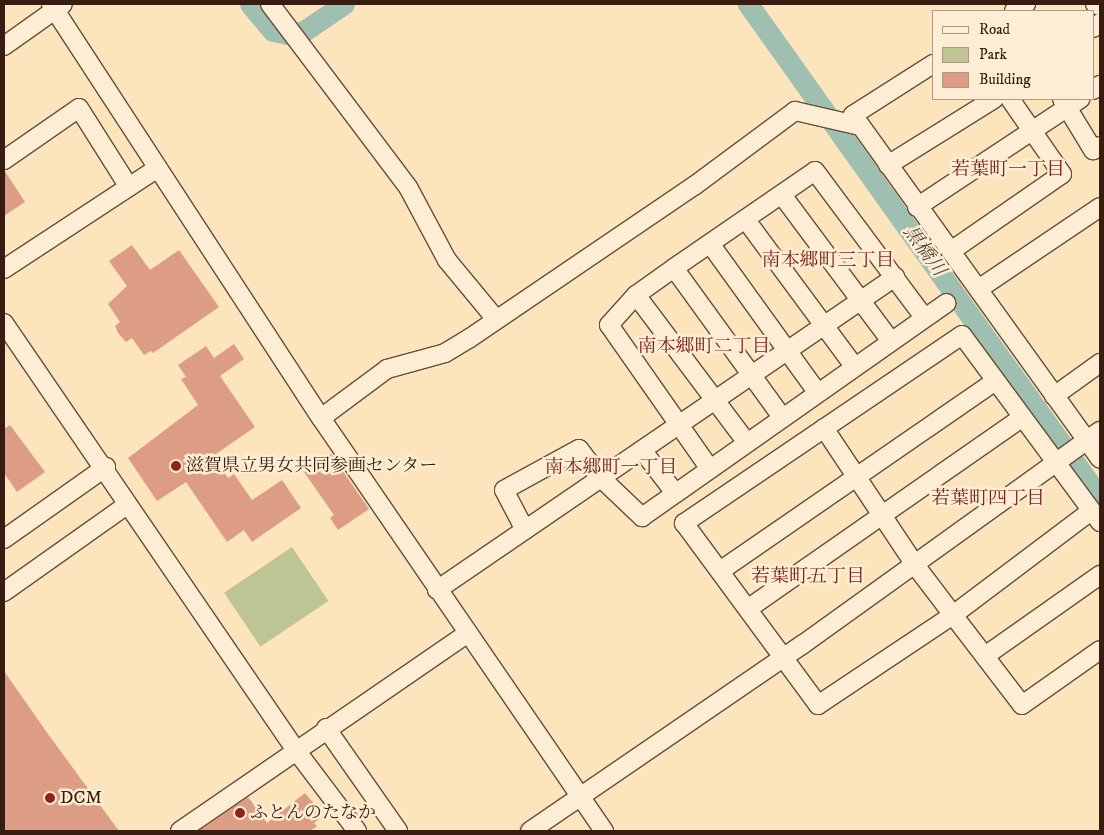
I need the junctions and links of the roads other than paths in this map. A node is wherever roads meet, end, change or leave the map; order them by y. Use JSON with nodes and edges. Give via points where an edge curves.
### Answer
{"nodes":[{"id":1,"x":270,"y":4,"type":"edge"},
{"id":2,"x":1095,"y":4,"type":"edge"},
{"id":3,"x":56,"y":6,"type":"edge"},
{"id":4,"x":1100,"y":6,"type":"edge"},
{"id":5,"x":4,"y":46,"type":"edge"},
{"id":6,"x":932,"y":65,"type":"edge"},
{"id":7,"x":992,"y":100,"type":"edge"},
{"id":8,"x":1011,"y":100,"type":"edge"},
{"id":9,"x":1070,"y":101,"type":"edge"},
{"id":10,"x":860,"y":126,"type":"junction"},
{"id":11,"x":1034,"y":129,"type":"junction"},
{"id":12,"x":1100,"y":146,"type":"edge"},
{"id":13,"x":4,"y":160,"type":"edge"},
{"id":14,"x":888,"y":165,"type":"junction"},
{"id":15,"x":158,"y":168,"type":"junction"},
{"id":16,"x":129,"y":187,"type":"junction"},
{"id":17,"x":782,"y":195,"type":"junction"},
{"id":18,"x":917,"y":207,"type":"junction"},
{"id":19,"x":1100,"y":207,"type":"edge"},
{"id":20,"x":746,"y":220,"type":"junction"},
{"id":21,"x":711,"y":245,"type":"junction"},
{"id":22,"x":951,"y":251,"type":"junction"},
{"id":23,"x":674,"y":268,"type":"junction"},
{"id":24,"x":4,"y":269,"type":"edge"},
{"id":25,"x":895,"y":278,"type":"junction"},
{"id":26,"x":980,"y":288,"type":"junction"},
{"id":27,"x":636,"y":295,"type":"junction"},
{"id":28,"x":862,"y":300,"type":"junction"},
{"id":29,"x":946,"y":303,"type":"dead end"},
{"id":30,"x":923,"y":316,"type":"junction"},
{"id":31,"x":495,"y":318,"type":"junction"},
{"id":32,"x":4,"y":323,"type":"edge"},
{"id":33,"x":824,"y":326,"type":"junction"},
{"id":34,"x":890,"y":340,"type":"junction"},
{"id":35,"x":786,"y":352,"type":"junction"},
{"id":36,"x":1100,"y":363,"type":"edge"},
{"id":37,"x":854,"y":366,"type":"junction"},
{"id":38,"x":752,"y":375,"type":"junction"},
{"id":39,"x":995,"y":381,"type":"junction"},
{"id":40,"x":817,"y":392,"type":"junction"},
{"id":41,"x":1054,"y":396,"type":"junction"},
{"id":42,"x":715,"y":400,"type":"junction"},
{"id":43,"x":782,"y":417,"type":"junction"},
{"id":44,"x":321,"y":418,"type":"junction"},
{"id":45,"x":1021,"y":418,"type":"junction"},
{"id":46,"x":680,"y":424,"type":"junction"},
{"id":47,"x":824,"y":428,"type":"junction"},
{"id":48,"x":1100,"y":431,"type":"edge"},
{"id":49,"x":1086,"y":441,"type":"junction"},
{"id":50,"x":747,"y":443,"type":"junction"},
{"id":51,"x":642,"y":450,"type":"junction"},
{"id":52,"x":1100,"y":459,"type":"edge"},
{"id":53,"x":1054,"y":462,"type":"junction"},
{"id":54,"x":106,"y":467,"type":"junction"},
{"id":55,"x":710,"y":468,"type":"junction"},
{"id":56,"x":858,"y":477,"type":"junction"},
{"id":57,"x":601,"y":478,"type":"junction"},
{"id":58,"x":676,"y":494,"type":"junction"},
{"id":59,"x":127,"y":505,"type":"junction"},
{"id":60,"x":883,"y":516,"type":"junction"},
{"id":61,"x":1096,"y":517,"type":"edge"},
{"id":62,"x":525,"y":530,"type":"junction"},
{"id":63,"x":4,"y":539,"type":"edge"},
{"id":64,"x":915,"y":565,"type":"junction"},
{"id":65,"x":720,"y":571,"type":"junction"},
{"id":66,"x":1100,"y":575,"type":"edge"},
{"id":67,"x":437,"y":590,"type":"junction"},
{"id":68,"x":4,"y":592,"type":"edge"},
{"id":69,"x":749,"y":608,"type":"junction"},
{"id":70,"x":953,"y":615,"type":"junction"},
{"id":71,"x":467,"y":634,"type":"junction"},
{"id":72,"x":1100,"y":650,"type":"edge"},
{"id":73,"x":785,"y":656,"type":"junction"},
{"id":74,"x":985,"y":656,"type":"junction"},
{"id":75,"x":326,"y":728,"type":"junction"},
{"id":76,"x":295,"y":749,"type":"junction"},
{"id":77,"x":580,"y":796,"type":"junction"},
{"id":78,"x":180,"y":831,"type":"edge"},
{"id":79,"x":357,"y":831,"type":"edge"},
{"id":80,"x":398,"y":831,"type":"edge"},
{"id":81,"x":530,"y":831,"type":"edge"},
{"id":82,"x":604,"y":831,"type":"edge"}],
"edges":[{"from":1,"to":31,"type":"street","via":[[301,40],[408,187],[447,260]]},
{"from":2,"to":4,"type":"street"},
{"from":3,"to":5,"type":"street"},
{"from":3,"to":15,"type":"street"},
{"from":6,"to":10,"type":"street","via":[[853,116]]},
{"from":7,"to":14,"type":"street"},
{"from":8,"to":11,"type":"street"},
{"from":9,"to":11,"type":"street"},
{"from":9,"to":12,"type":"street","via":[[1093,150]]},
{"from":10,"to":14,"type":"street"},
{"from":10,"to":31,"type":"street","via":[[795,111],[694,186]]},
{"from":11,"to":18,"type":"street"},
{"from":11,"to":22,"type":"street","via":[[1062,174]]},
{"from":13,"to":16,"type":"street","via":[[79,108]]},
{"from":14,"to":18,"type":"street"},
{"from":15,"to":16,"type":"street"},
{"from":15,"to":44,"type":"street"},
{"from":16,"to":24,"type":"street"},
{"from":17,"to":20,"type":"street"},
{"from":17,"to":25,"type":"street","via":[[815,171]]},
{"from":17,"to":28,"type":"street"},
{"from":18,"to":22,"type":"street"},
{"from":19,"to":26,"type":"street"},
{"from":20,"to":21,"type":"street"},
{"from":20,"to":33,"type":"street"},
{"from":21,"to":23,"type":"street"},
{"from":21,"to":35,"type":"street"},
{"from":22,"to":26,"type":"street"},
{"from":23,"to":27,"type":"street"},
{"from":23,"to":38,"type":"street"},
{"from":25,"to":28,"type":"street"},
{"from":25,"to":30,"type":"street"},
{"from":26,"to":41,"type":"street"},
{"from":27,"to":42,"type":"street"},
{"from":27,"to":46,"type":"street","via":[[609,325]]},
{"from":28,"to":33,"type":"street"},
{"from":28,"to":34,"type":"street"},
{"from":29,"to":30,"type":"street"},
{"from":30,"to":34,"type":"street"},
{"from":31,"to":44,"type":"street","via":[[445,353],[387,369]]},
{"from":32,"to":54,"type":"street"},
{"from":33,"to":35,"type":"street"},
{"from":33,"to":37,"type":"street"},
{"from":34,"to":37,"type":"street"},
{"from":35,"to":38,"type":"street"},
{"from":35,"to":40,"type":"street"},
{"from":36,"to":41,"type":"street"},
{"from":37,"to":40,"type":"street"},
{"from":38,"to":42,"type":"street"},
{"from":38,"to":43,"type":"street"},
{"from":39,"to":45,"type":"street"},
{"from":39,"to":47,"type":"street","via":[[962,335]]},
{"from":39,"to":56,"type":"street"},
{"from":40,"to":43,"type":"street"},
{"from":41,"to":49,"type":"street"},
{"from":42,"to":46,"type":"street"},
{"from":42,"to":50,"type":"street"},
{"from":43,"to":50,"type":"street"},
{"from":44,"to":67,"type":"street"},
{"from":45,"to":53,"type":"street"},
{"from":45,"to":60,"type":"street"},
{"from":46,"to":51,"type":"street"},
{"from":46,"to":55,"type":"street"},
{"from":47,"to":56,"type":"street"},
{"from":47,"to":65,"type":"street","via":[[684,523]]},
{"from":48,"to":49,"type":"street"},
{"from":49,"to":52,"type":"street"},
{"from":49,"to":53,"type":"street"},
{"from":50,"to":55,"type":"street"},
{"from":51,"to":57,"type":"street"},
{"from":51,"to":58,"type":"street"},
{"from":53,"to":61,"type":"street"},
{"from":53,"to":64,"type":"street"},
{"from":54,"to":59,"type":"street"},
{"from":54,"to":63,"type":"street"},
{"from":55,"to":58,"type":"street"},
{"from":56,"to":60,"type":"street"},
{"from":56,"to":65,"type":"street"},
{"from":57,"to":58,"type":"street","via":[[642,518]]},
{"from":57,"to":62,"type":"street"},
{"from":57,"to":62,"type":"street","via":[[579,449],[504,490]]},
{"from":59,"to":68,"type":"street"},
{"from":59,"to":76,"type":"street"},
{"from":60,"to":64,"type":"street"},
{"from":60,"to":69,"type":"street"},
{"from":61,"to":70,"type":"street"},
{"from":62,"to":67,"type":"street"},
{"from":64,"to":70,"type":"street"},
{"from":64,"to":73,"type":"street"},
{"from":65,"to":69,"type":"street"},
{"from":66,"to":74,"type":"street"},
{"from":67,"to":71,"type":"street"},
{"from":69,"to":73,"type":"street"},
{"from":70,"to":73,"type":"street","via":[[818,705]]},
{"from":70,"to":74,"type":"street"},
{"from":71,"to":75,"type":"street"},
{"from":71,"to":77,"type":"street"},
{"from":72,"to":74,"type":"street","via":[[1022,705]]},
{"from":73,"to":77,"type":"street"},
{"from":75,"to":76,"type":"street"},
{"from":75,"to":80,"type":"street"},
{"from":76,"to":78,"type":"street"},
{"from":76,"to":79,"type":"street"},
{"from":77,"to":81,"type":"street"},
{"from":77,"to":82,"type":"street"}]}
